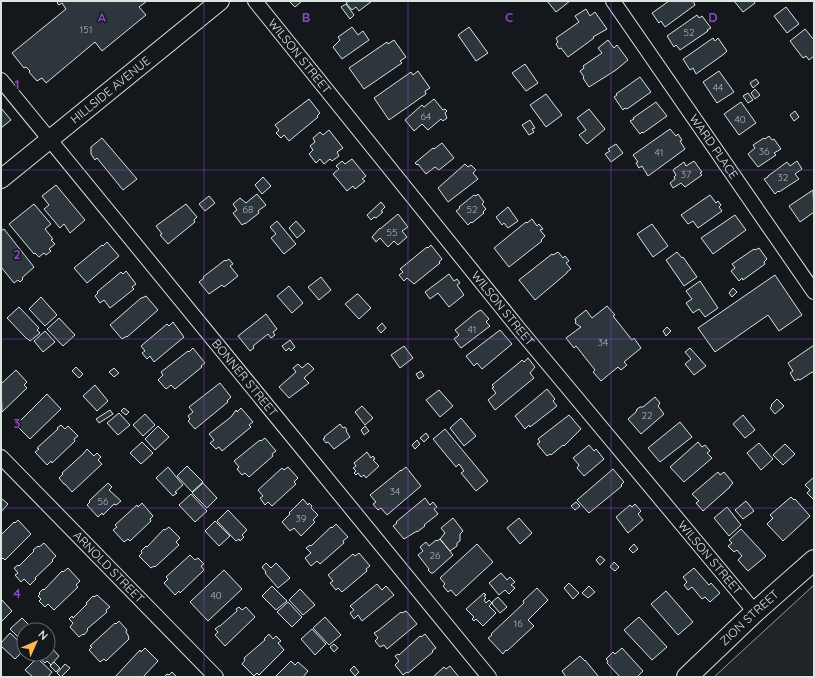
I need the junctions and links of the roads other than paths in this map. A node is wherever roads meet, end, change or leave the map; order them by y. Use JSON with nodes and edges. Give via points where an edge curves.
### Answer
{"nodes":[{"id":1,"x":220,"y":1,"type":"edge"},
{"id":2,"x":255,"y":1,"type":"edge"},
{"id":3,"x":613,"y":1,"type":"edge"},
{"id":4,"x":1,"y":80,"type":"edge"},
{"id":5,"x":50,"y":140,"type":"junction"},
{"id":6,"x":1,"y":179,"type":"edge"},
{"id":7,"x":814,"y":292,"type":"edge"},
{"id":8,"x":1,"y":457,"type":"edge"},
{"id":9,"x":814,"y":560,"type":"edge"},
{"id":10,"x":755,"y":612,"type":"junction"},
{"id":11,"x":216,"y":677,"type":"edge"},
{"id":12,"x":489,"y":677,"type":"edge"},
{"id":13,"x":687,"y":677,"type":"edge"}],
"edges":[{"from":1,"to":5,"type":"street","name":"HILLSIDE AVENUE"},
{"from":2,"to":10,"type":"street","name":"WILSON STREET","via":[[519,329]]},
{"from":3,"to":7,"type":"street","name":"WARD PLACE"},
{"from":4,"to":5,"type":"street","name":"BONNER STREET"},
{"from":5,"to":6,"type":"street","name":"HILLSIDE AVENUE"},
{"from":5,"to":12,"type":"street","name":"BONNER STREET"},
{"from":8,"to":11,"type":"street","name":"ARNOLD STREET"},
{"from":9,"to":10,"type":"main road","name":"ZION STREET"},
{"from":10,"to":13,"type":"main road","name":"ZION STREET"}]}
